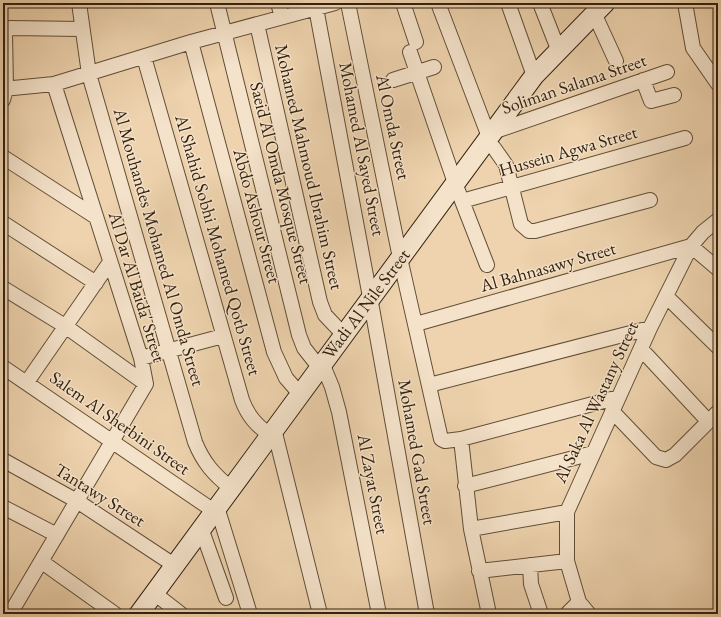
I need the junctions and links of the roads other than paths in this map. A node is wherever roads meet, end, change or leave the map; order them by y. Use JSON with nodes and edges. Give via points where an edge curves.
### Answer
{"nodes":[{"id":1,"x":79,"y":3,"type":"edge"},
{"id":2,"x":217,"y":3,"type":"edge"},
{"id":3,"x":278,"y":3,"type":"edge"},
{"id":4,"x":335,"y":3,"type":"edge"},
{"id":5,"x":348,"y":3,"type":"edge"},
{"id":6,"x":403,"y":3,"type":"edge"},
{"id":7,"x":438,"y":3,"type":"edge"},
{"id":8,"x":508,"y":3,"type":"edge"},
{"id":9,"x":540,"y":3,"type":"edge"},
{"id":10,"x":685,"y":3,"type":"edge"},
{"id":11,"x":316,"y":8,"type":"junction"},
{"id":12,"x":599,"y":8,"type":"edge"},
{"id":13,"x":282,"y":17,"type":"junction"},
{"id":14,"x":258,"y":24,"type":"junction"},
{"id":15,"x":82,"y":29,"type":"junction"},
{"id":16,"x":224,"y":34,"type":"junction"},
{"id":17,"x":191,"y":42,"type":"junction"},
{"id":18,"x":558,"y":50,"type":"junction"},
{"id":19,"x":144,"y":57,"type":"junction"},
{"id":20,"x":616,"y":61,"type":"dead end"},
{"id":21,"x":434,"y":67,"type":"dead end"},
{"id":22,"x":417,"y":72,"type":"junction"},
{"id":23,"x":667,"y":72,"type":"dead end"},
{"id":24,"x":89,"y":74,"type":"junction"},
{"id":25,"x":534,"y":76,"type":"junction"},
{"id":26,"x":393,"y":80,"type":"dead end"},
{"id":27,"x":643,"y":80,"type":"junction"},
{"id":28,"x":54,"y":84,"type":"junction"},
{"id":29,"x":718,"y":84,"type":"edge"},
{"id":30,"x":4,"y":92,"type":"edge"},
{"id":31,"x":674,"y":95,"type":"dead end"},
{"id":32,"x":489,"y":137,"type":"junction"},
{"id":33,"x":685,"y":138,"type":"dead end"},
{"id":34,"x":3,"y":157,"type":"edge"},
{"id":35,"x":455,"y":183,"type":"junction"},
{"id":36,"x":512,"y":187,"type":"junction"},
{"id":37,"x":650,"y":200,"type":"dead end"},
{"id":38,"x":462,"y":201,"type":"junction"},
{"id":39,"x":96,"y":217,"type":"junction"},
{"id":40,"x":718,"y":220,"type":"edge"},
{"id":41,"x":3,"y":223,"type":"edge"},
{"id":42,"x":691,"y":246,"type":"junction"},
{"id":43,"x":400,"y":258,"type":"junction"},
{"id":44,"x":110,"y":262,"type":"junction"},
{"id":45,"x":487,"y":265,"type":"dead end"},
{"id":46,"x":718,"y":269,"type":"edge"},
{"id":47,"x":96,"y":283,"type":"junction"},
{"id":48,"x":3,"y":288,"type":"edge"},
{"id":49,"x":666,"y":296,"type":"junction"},
{"id":50,"x":370,"y":297,"type":"junction"},
{"id":51,"x":416,"y":324,"type":"junction"},
{"id":52,"x":65,"y":326,"type":"junction"},
{"id":53,"x":650,"y":328,"type":"junction"},
{"id":54,"x":343,"y":334,"type":"junction"},
{"id":55,"x":223,"y":336,"type":"junction"},
{"id":56,"x":718,"y":346,"type":"edge"},
{"id":57,"x":641,"y":349,"type":"junction"},
{"id":58,"x":169,"y":351,"type":"junction"},
{"id":59,"x":141,"y":358,"type":"junction"},
{"id":60,"x":320,"y":365,"type":"junction"},
{"id":61,"x":3,"y":367,"type":"edge"},
{"id":62,"x":27,"y":382,"type":"junction"},
{"id":63,"x":146,"y":384,"type":"junction"},
{"id":64,"x":429,"y":385,"type":"junction"},
{"id":65,"x":300,"y":394,"type":"junction"},
{"id":66,"x":619,"y":397,"type":"junction"},
{"id":67,"x":612,"y":411,"type":"junction"},
{"id":68,"x":713,"y":417,"type":"edge"},
{"id":69,"x":272,"y":432,"type":"junction"},
{"id":70,"x":461,"y":439,"type":"junction"},
{"id":71,"x":113,"y":441,"type":"junction"},
{"id":72,"x":593,"y":453,"type":"junction"},
{"id":73,"x":4,"y":463,"type":"edge"},
{"id":74,"x":465,"y":486,"type":"junction"},
{"id":75,"x":231,"y":488,"type":"junction"},
{"id":76,"x":77,"y":501,"type":"junction"},
{"id":77,"x":3,"y":507,"type":"edge"},
{"id":78,"x":216,"y":509,"type":"junction"},
{"id":79,"x":567,"y":512,"type":"junction"},
{"id":80,"x":201,"y":528,"type":"junction"},
{"id":81,"x":471,"y":529,"type":"junction"},
{"id":82,"x":57,"y":535,"type":"junction"},
{"id":83,"x":567,"y":561,"type":"junction"},
{"id":84,"x":42,"y":562,"type":"junction"},
{"id":85,"x":174,"y":565,"type":"junction"},
{"id":86,"x":530,"y":565,"type":"junction"},
{"id":87,"x":479,"y":571,"type":"junction"},
{"id":88,"x":154,"y":593,"type":"junction"},
{"id":89,"x":226,"y":598,"type":"dead end"},
{"id":90,"x":579,"y":602,"type":"junction"},
{"id":91,"x":10,"y":614,"type":"edge"},
{"id":92,"x":115,"y":614,"type":"edge"},
{"id":93,"x":139,"y":614,"type":"edge"},
{"id":94,"x":181,"y":614,"type":"edge"},
{"id":95,"x":250,"y":614,"type":"edge"},
{"id":96,"x":320,"y":614,"type":"edge"},
{"id":97,"x":379,"y":614,"type":"edge"},
{"id":98,"x":427,"y":614,"type":"edge"},
{"id":99,"x":489,"y":614,"type":"edge"},
{"id":100,"x":541,"y":614,"type":"edge"},
{"id":101,"x":567,"y":614,"type":"edge"},
{"id":102,"x":589,"y":614,"type":"edge"}],
"edges":[{"from":1,"to":15,"type":"street","name":"Al Mouhandes Mohamed Al Omda Street"},
{"from":2,"to":16,"type":"street","name":"Saeid Al Omda Mosque Street"},
{"from":3,"to":13,"type":"street"},
{"from":4,"to":11,"type":"street"},
{"from":5,"to":43,"type":"street","name":"Al Omda Street"},
{"from":6,"to":22,"type":"street"},
{"from":7,"to":32,"type":"street"},
{"from":8,"to":25,"type":"street"},
{"from":9,"to":18,"type":"street"},
{"from":10,"to":29,"type":"street","via":[[693,48]]},
{"from":11,"to":13,"type":"street"},
{"from":11,"to":50,"type":"street","name":"Mohamed Al Sayed Street"},
{"from":12,"to":18,"type":"street","name":"Wadi Al Nile Street"},
{"from":12,"to":20,"type":"street"},
{"from":13,"to":14,"type":"street"},
{"from":14,"to":16,"type":"street"},
{"from":14,"to":54,"type":"street","name":"Mohamed Mahmoud Ibrahim Street","via":[[320,302],[325,315]]},
{"from":15,"to":24,"type":"street","name":"Al Mouhandes Mohamed Al Omda Street"},
{"from":15,"to":30,"type":"street","via":[[10,28],[5,32]]},
{"from":16,"to":17,"type":"street"},
{"from":16,"to":60,"type":"street","name":"Saeid Al Omda Mosque Street","via":[[299,335],[304,348]]},
{"from":17,"to":19,"type":"street"},
{"from":17,"to":65,"type":"street","name":"Abdo Ashour Street","via":[[274,352],[286,378]]},
{"from":18,"to":25,"type":"street","name":"Wadi Al Nile Street"},
{"from":19,"to":24,"type":"street"},
{"from":19,"to":55,"type":"street","name":"Al Shahid Sobhi Mohamed Qotb Street"},
{"from":21,"to":22,"type":"street"},
{"from":22,"to":26,"type":"street"},
{"from":22,"to":35,"type":"street"},
{"from":23,"to":27,"type":"street","name":"Soliman Salama Street"},
{"from":24,"to":28,"type":"street"},
{"from":24,"to":58,"type":"street","name":"Al Mouhandes Mohamed Al Omda Street"},
{"from":25,"to":32,"type":"street","name":"Wadi Al Nile Street"},
{"from":27,"to":31,"type":"street","via":[[651,101]]},
{"from":27,"to":32,"type":"street","name":"Soliman Salama Street"},
{"from":28,"to":30,"type":"street"},
{"from":28,"to":39,"type":"street","name":"Al Dar Al Baida' Street"},
{"from":32,"to":35,"type":"street","name":"Wadi Al Nile Street"},
{"from":32,"to":36,"type":"street","via":[[506,165]]},
{"from":33,"to":36,"type":"street","name":"Hussein Agwa Street"},
{"from":34,"to":39,"type":"street"},
{"from":35,"to":38,"type":"street"},
{"from":35,"to":43,"type":"street","name":"Wadi Al Nile Street"},
{"from":36,"to":37,"type":"street","via":[[521,224],[529,231]]},
{"from":36,"to":38,"type":"street","name":"Hussein Agwa Street"},
{"from":38,"to":45,"type":"street"},
{"from":39,"to":44,"type":"street","name":"Al Dar Al Baida' Street"},
{"from":40,"to":42,"type":"street","name":"Al Saka Al Wastany Street"},
{"from":41,"to":47,"type":"street"},
{"from":42,"to":46,"type":"street"},
{"from":42,"to":49,"type":"street","name":"Al Saka Al Wastany Street"},
{"from":42,"to":51,"type":"street","name":"Al Bahnasawy Street"},
{"from":43,"to":50,"type":"street","name":"Wadi Al Nile Street"},
{"from":43,"to":51,"type":"street","name":"Al Omda Street"},
{"from":44,"to":47,"type":"street"},
{"from":44,"to":59,"type":"street","name":"Al Dar Al Baida' Street"},
{"from":47,"to":52,"type":"street"},
{"from":48,"to":52,"type":"street"},
{"from":49,"to":53,"type":"street","name":"Al Saka Al Wastany Street"},
{"from":49,"to":56,"type":"street"},
{"from":50,"to":54,"type":"street","name":"Wadi Al Nile Street"},
{"from":50,"to":98,"type":"street","name":"Mohamed Gad Street"},
{"from":51,"to":64,"type":"street","name":"Al Omda Street"},
{"from":52,"to":62,"type":"street"},
{"from":52,"to":63,"type":"street"},
{"from":53,"to":57,"type":"street","name":"Al Saka Al Wastany Street"},
{"from":53,"to":64,"type":"street"},
{"from":54,"to":60,"type":"street","name":"Wadi Al Nile Street"},
{"from":55,"to":58,"type":"street"},
{"from":55,"to":69,"type":"street","name":"Al Shahid Sobhi Mohamed Qotb Street","via":[[247,413],[256,425]]},
{"from":57,"to":66,"type":"street","name":"Al Saka Al Wastany Street"},
{"from":57,"to":68,"type":"street"},
{"from":58,"to":59,"type":"street"},
{"from":58,"to":75,"type":"street","name":"Al Mouhandes Mohamed Al Omda Street","via":[[200,454],[216,476]]},
{"from":59,"to":63,"type":"street","name":"Al Dar Al Baida' Street"},
{"from":60,"to":65,"type":"street","name":"Wadi Al Nile Street"},
{"from":60,"to":97,"type":"street","name":"Al Zayat Street","via":[[332,387],[339,412]]},
{"from":61,"to":62,"type":"street","name":"Salem Al Sherbini Street"},
{"from":62,"to":71,"type":"street","name":"Salem Al Sherbini Street"},
{"from":63,"to":71,"type":"street","name":"Al Dar Al Baida' Street"},
{"from":64,"to":70,"type":"street","name":"Al Omda Street","via":[[440,437],[443,441]]},
{"from":65,"to":69,"type":"street","name":"Wadi Al Nile Street"},
{"from":66,"to":67,"type":"street","name":"Al Saka Al Wastany Street"},
{"from":66,"to":70,"type":"street"},
{"from":67,"to":68,"type":"street","via":[[660,459],[671,458]]},
{"from":67,"to":72,"type":"street","name":"Al Saka Al Wastany Street"},
{"from":69,"to":75,"type":"street","name":"Wadi Al Nile Street"},
{"from":69,"to":96,"type":"street"},
{"from":70,"to":74,"type":"street"},
{"from":71,"to":76,"type":"street","name":"Al Dar Al Baida' Street"},
{"from":71,"to":78,"type":"street","name":"Salem Al Sherbini Street"},
{"from":72,"to":74,"type":"street"},
{"from":72,"to":79,"type":"street","name":"Al Saka Al Wastany Street"},
{"from":73,"to":76,"type":"street","name":"Tantawy Street"},
{"from":74,"to":81,"type":"street"},
{"from":75,"to":78,"type":"street","name":"Wadi Al Nile Street"},
{"from":76,"to":82,"type":"street","name":"Al Dar Al Baida' Street"},
{"from":76,"to":85,"type":"street","name":"Tantawy Street"},
{"from":77,"to":82,"type":"street"},
{"from":78,"to":80,"type":"street","name":"Wadi Al Nile Street"},
{"from":78,"to":95,"type":"street"},
{"from":79,"to":81,"type":"street"},
{"from":79,"to":83,"type":"street","name":"Al Saka Al Wastany Street"},
{"from":80,"to":85,"type":"street","name":"Wadi Al Nile Street"},
{"from":80,"to":89,"type":"street"},
{"from":81,"to":87,"type":"street"},
{"from":82,"to":84,"type":"street","name":"Al Dar Al Baida' Street"},
{"from":83,"to":86,"type":"street"},
{"from":83,"to":90,"type":"street","name":"Al Saka Al Wastany Street"},
{"from":84,"to":91,"type":"street","name":"Al Dar Al Baida' Street"},
{"from":84,"to":92,"type":"street"},
{"from":85,"to":88,"type":"street","name":"Wadi Al Nile Street"},
{"from":86,"to":87,"type":"street"},
{"from":86,"to":100,"type":"street","via":[[531,584]]},
{"from":87,"to":99,"type":"street"},
{"from":88,"to":93,"type":"street","name":"Wadi Al Nile Street"},
{"from":88,"to":94,"type":"street"},
{"from":90,"to":101,"type":"street"},
{"from":90,"to":102,"type":"street","name":"Al Saka Al Wastany Street"}]}
